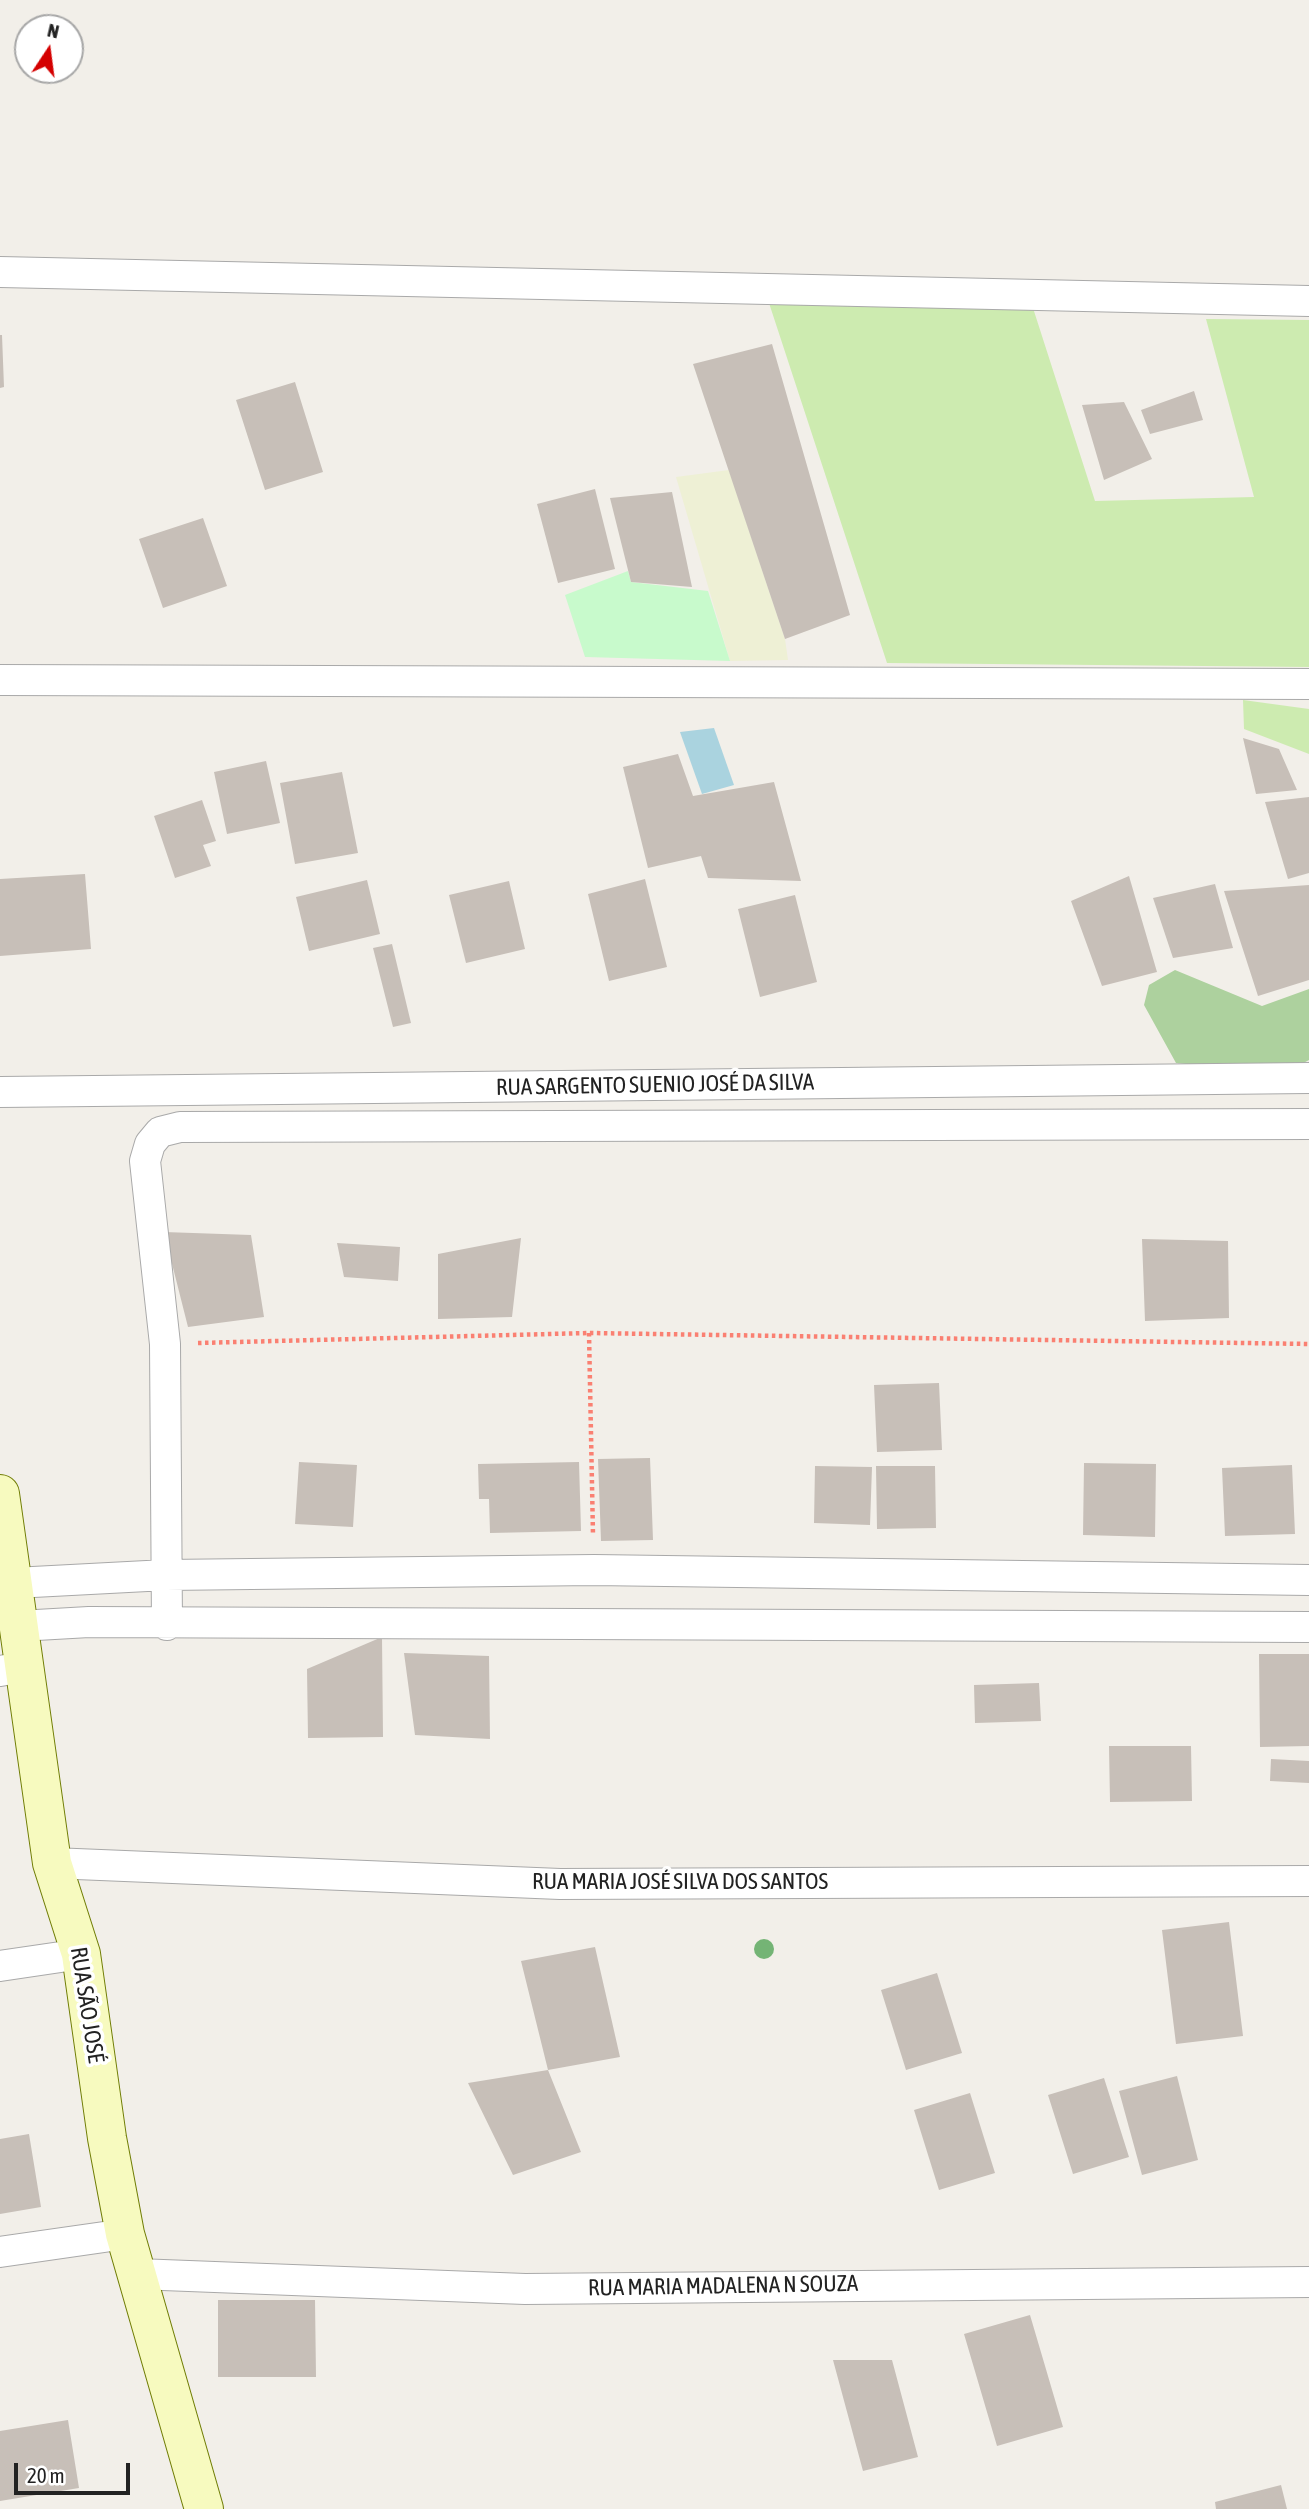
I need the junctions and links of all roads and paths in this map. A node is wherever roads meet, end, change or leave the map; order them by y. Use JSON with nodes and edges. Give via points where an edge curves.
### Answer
{"nodes":[{"id":1,"x":0,"y":272,"type":"edge"},
{"id":2,"x":1309,"y":301,"type":"edge"},
{"id":3,"x":0,"y":680,"type":"edge"},
{"id":4,"x":1309,"y":684,"type":"edge"},
{"id":5,"x":1309,"y":1078,"type":"edge"},
{"id":6,"x":0,"y":1092,"type":"edge"},
{"id":7,"x":1309,"y":1124,"type":"edge"},
{"id":8,"x":589,"y":1333,"type":"junction"},
{"id":9,"x":165,"y":1344,"type":"junction"},
{"id":10,"x":1309,"y":1344,"type":"edge"},
{"id":11,"x":0,"y":1494,"type":"edge"},
{"id":12,"x":594,"y":1570,"type":"junction"},
{"id":13,"x":166,"y":1575,"type":"junction"},
{"id":14,"x":1309,"y":1580,"type":"edge"},
{"id":15,"x":14,"y":1583,"type":"junction"},
{"id":16,"x":167,"y":1625,"type":"junction"},
{"id":17,"x":19,"y":1626,"type":"junction"},
{"id":18,"x":1309,"y":1627,"type":"edge"},
{"id":19,"x":11,"y":1669,"type":"edge"},
{"id":20,"x":52,"y":1864,"type":"junction"},
{"id":21,"x":1309,"y":1881,"type":"edge"},
{"id":22,"x":81,"y":1954,"type":"junction"},
{"id":23,"x":0,"y":1966,"type":"edge"},
{"id":24,"x":125,"y":2234,"type":"junction"},
{"id":25,"x":0,"y":2252,"type":"edge"},
{"id":26,"x":136,"y":2274,"type":"junction"},
{"id":27,"x":1309,"y":2282,"type":"edge"},
{"id":28,"x":204,"y":2509,"type":"edge"}],
"edges":[{"from":1,"to":2,"type":"street"},
{"from":3,"to":4,"type":"street"},
{"from":5,"to":6,"type":"street","name":"RUA SARGENTO SUENIO JOSÉ DA SILVA"},
{"from":7,"to":9,"type":"street","via":[[180,1127],[160,1132],[145,1161]]},
{"from":8,"to":9,"type":"path"},
{"from":8,"to":10,"type":"path"},
{"from":8,"to":12,"type":"path"},
{"from":9,"to":13,"type":"street"},
{"from":11,"to":15,"type":"main road","name":"RUA SÃO JOSÉ"},
{"from":12,"to":13,"type":"street"},
{"from":12,"to":14,"type":"street"},
{"from":13,"to":15,"type":"street"},
{"from":13,"to":16,"type":"street"},
{"from":15,"to":17,"type":"main road","name":"RUA SÃO JOSÉ"},
{"from":16,"to":17,"type":"street","via":[[89,1622]]},
{"from":16,"to":18,"type":"street"},
{"from":17,"to":19,"type":"main road","name":"RUA SÃO JOSÉ"},
{"from":19,"to":20,"type":"main road","name":"RUA SÃO JOSÉ"},
{"from":20,"to":21,"type":"street","name":"RUA MARIA JOSÉ SILVA DOS SANTOS","via":[[560,1884]]},
{"from":20,"to":22,"type":"main road","name":"RUA SÃO JOSÉ"},
{"from":22,"to":23,"type":"street"},
{"from":22,"to":24,"type":"main road","name":"RUA SÃO JOSÉ"},
{"from":24,"to":25,"type":"street"},
{"from":24,"to":26,"type":"main road","name":"RUA SÃO JOSÉ"},
{"from":26,"to":27,"type":"street","name":"RUA MARIA MADALENA N SOUZA","via":[[525,2289]]},
{"from":26,"to":28,"type":"main road","name":"RUA SÃO JOSÉ"}]}
